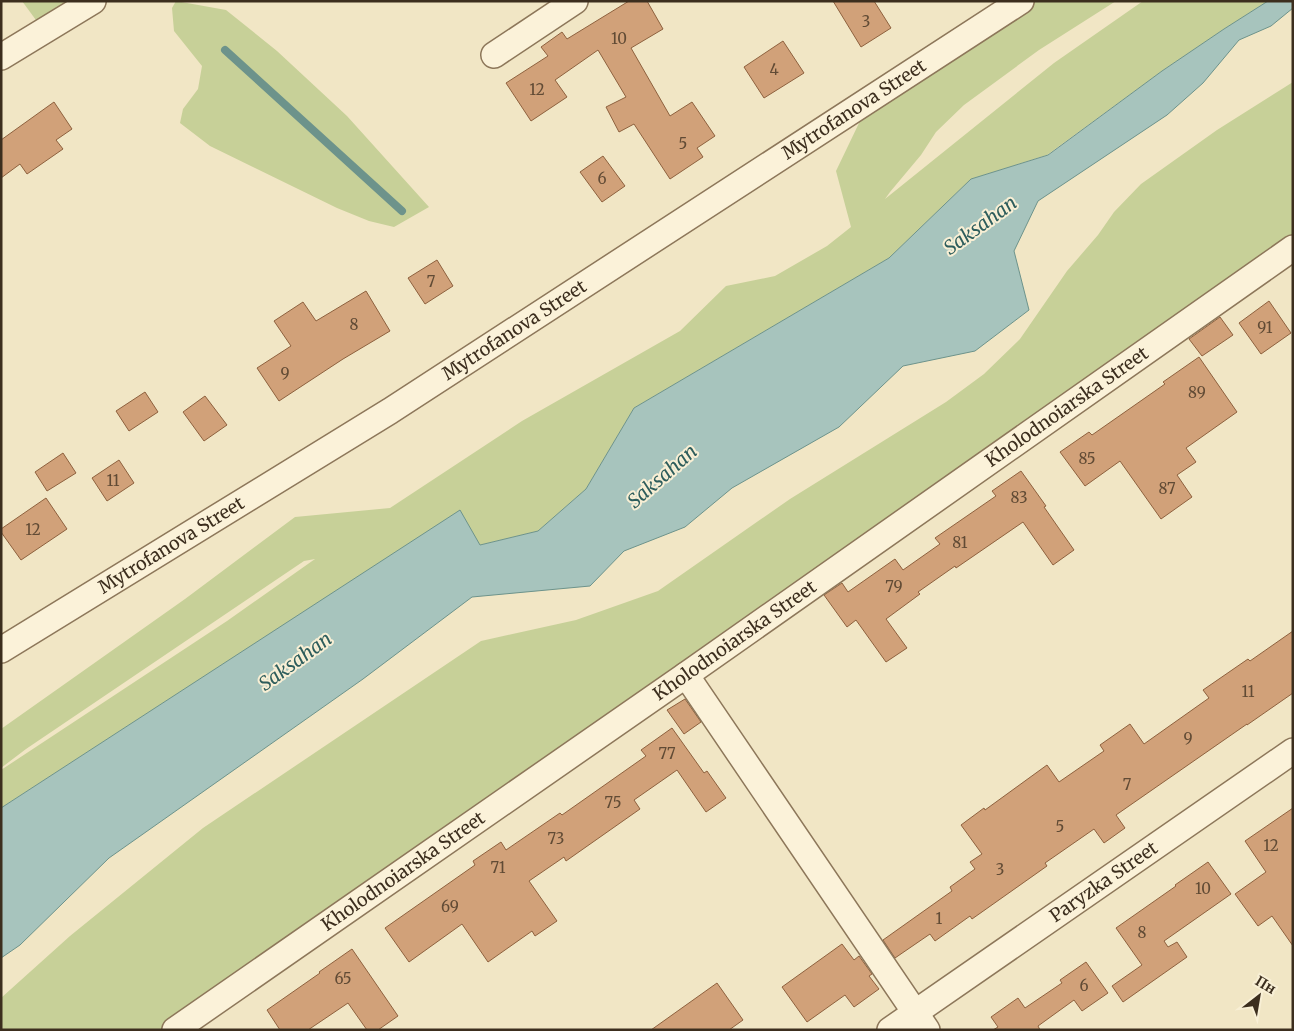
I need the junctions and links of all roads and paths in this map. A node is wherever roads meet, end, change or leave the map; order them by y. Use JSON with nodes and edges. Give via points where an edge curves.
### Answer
{"nodes":[{"id":1,"x":93,"y":1,"type":"edge"},
{"id":2,"x":575,"y":1,"type":"edge"},
{"id":3,"x":1021,"y":1,"type":"edge"},
{"id":4,"x":494,"y":55,"type":"dead end"},
{"id":5,"x":1,"y":57,"type":"edge"},
{"id":6,"x":1293,"y":248,"type":"edge"},
{"id":7,"x":1,"y":650,"type":"edge"},
{"id":8,"x":686,"y":675,"type":"junction"},
{"id":9,"x":1293,"y":751,"type":"edge"},
{"id":10,"x":921,"y":1021,"type":"edge"},
{"id":11,"x":175,"y":1030,"type":"edge"},
{"id":12,"x":890,"y":1030,"type":"edge"}],
"edges":[{"from":1,"to":5,"type":"street"},
{"from":2,"to":4,"type":"street"},
{"from":3,"to":7,"type":"street","name":"Mytrofanova Street","via":[[390,411]]},
{"from":6,"to":8,"type":"street","name":"Kholodnoiarska Street"},
{"from":8,"to":10,"type":"street"},
{"from":8,"to":11,"type":"street","name":"Kholodnoiarska Street"},
{"from":9,"to":10,"type":"street","name":"Paryzka Street"},
{"from":10,"to":12,"type":"street","name":"Paryzka Street"}]}
